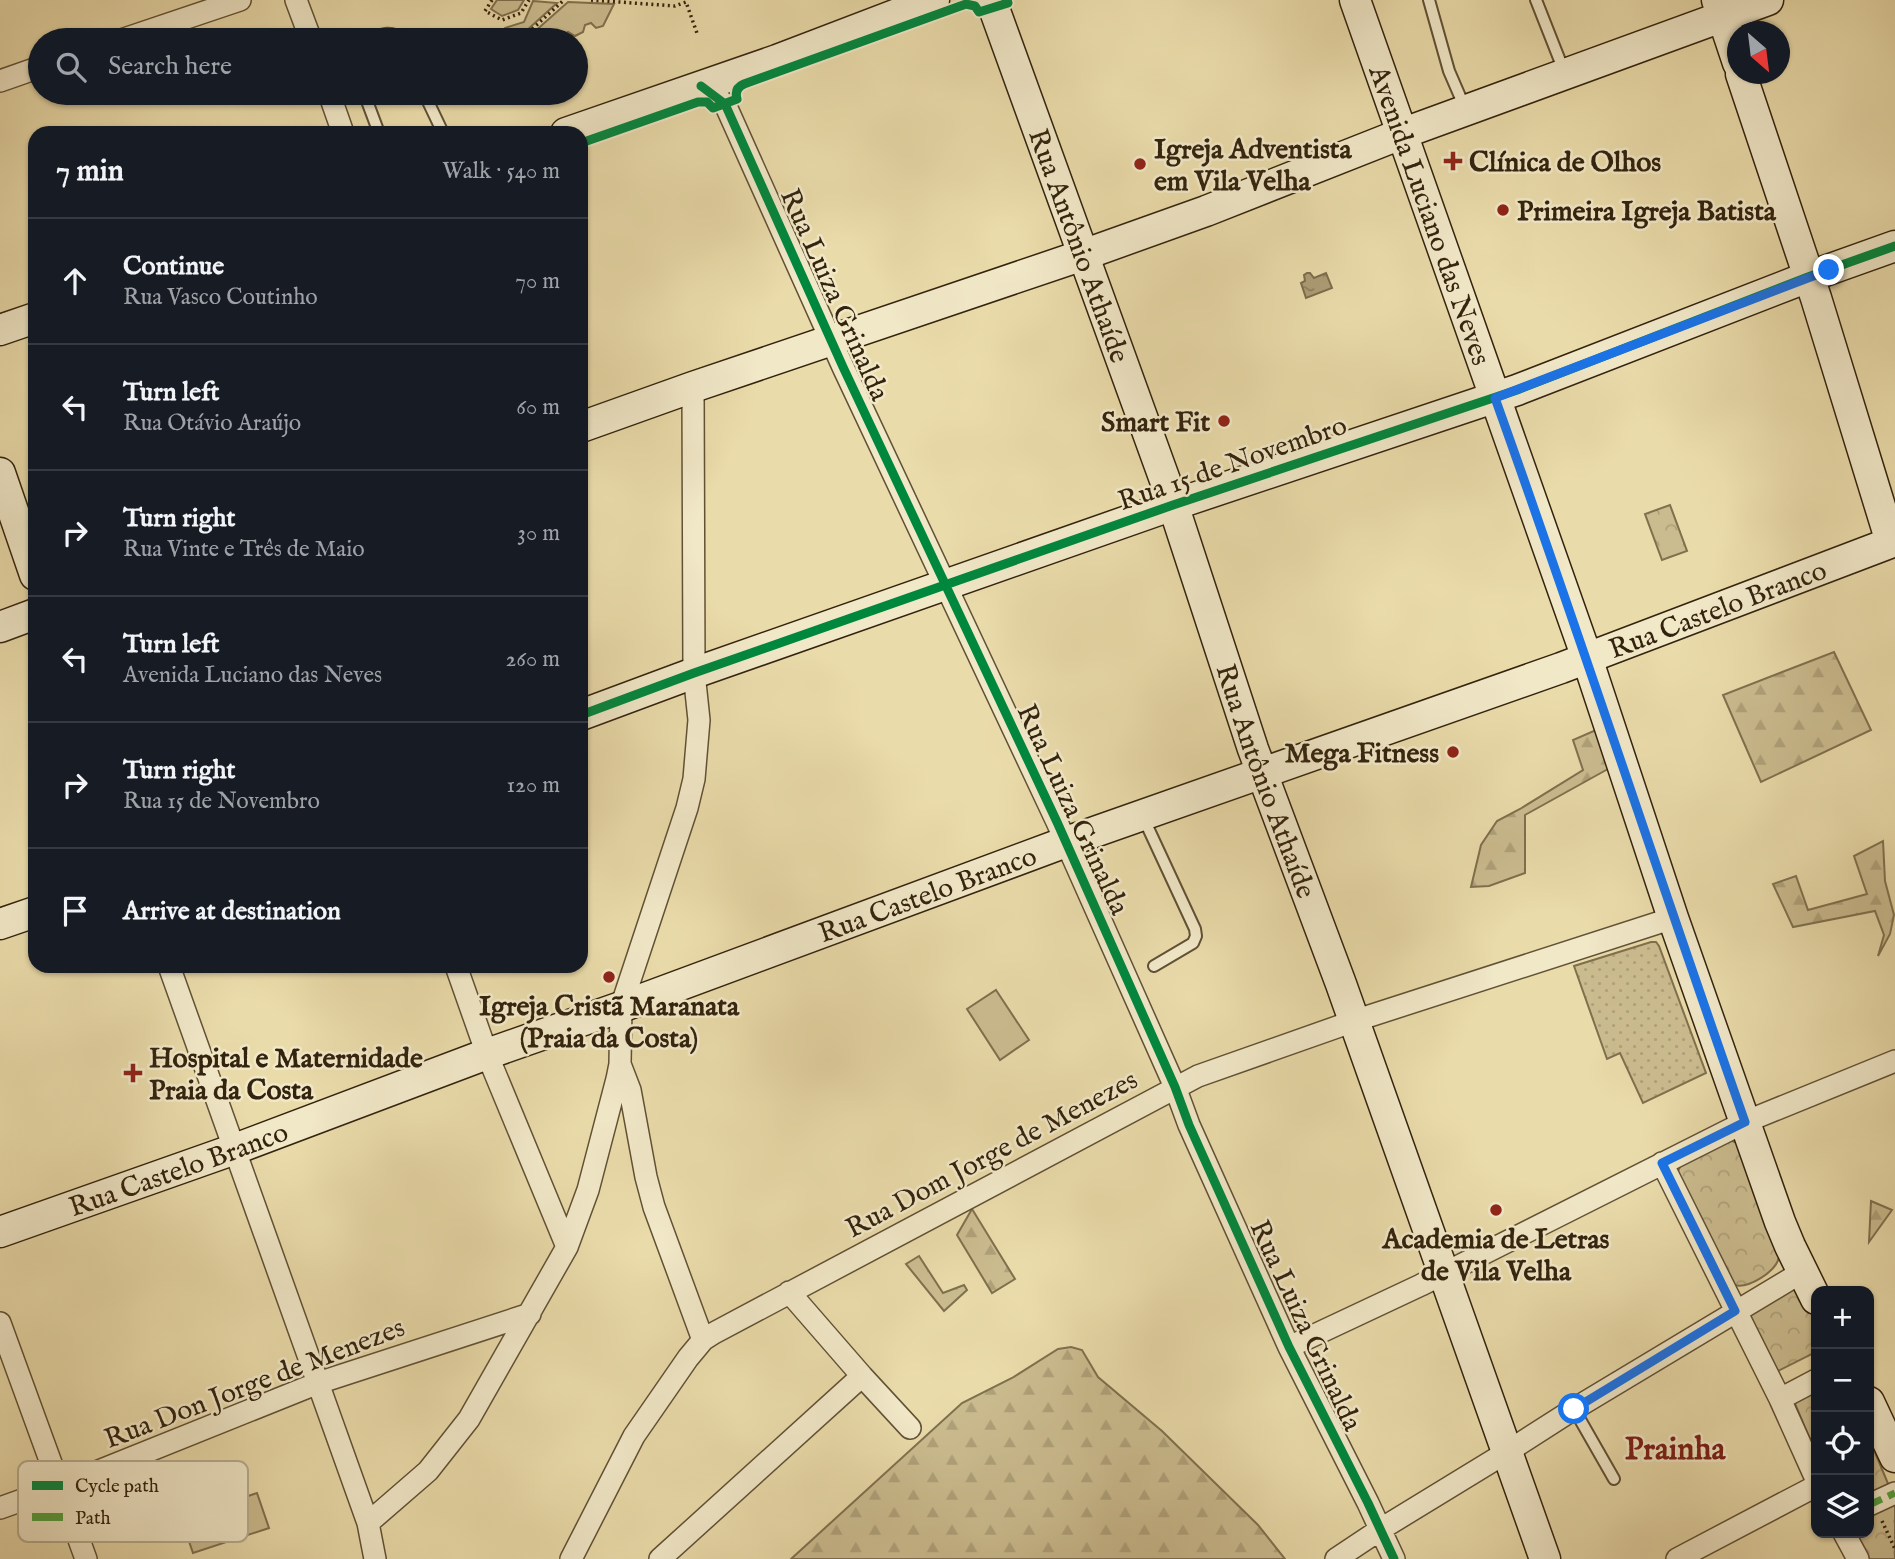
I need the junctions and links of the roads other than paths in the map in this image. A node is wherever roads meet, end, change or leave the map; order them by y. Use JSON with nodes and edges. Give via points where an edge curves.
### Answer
{"nodes":[{"id":1,"x":240,"y":0,"type":"edge"},
{"id":2,"x":296,"y":0,"type":"edge"},
{"id":3,"x":934,"y":0,"type":"edge"},
{"id":4,"x":991,"y":0,"type":"edge"},
{"id":5,"x":1355,"y":0,"type":"edge"},
{"id":6,"x":1429,"y":0,"type":"edge"},
{"id":7,"x":1536,"y":0,"type":"edge"},
{"id":8,"x":1768,"y":0,"type":"edge"},
{"id":9,"x":1719,"y":8,"type":"edge"},
{"id":10,"x":157,"y":28,"type":"edge"},
{"id":11,"x":306,"y":28,"type":"edge"},
{"id":12,"x":1727,"y":31,"type":"edge"},
{"id":13,"x":28,"y":71,"type":"edge"},
{"id":14,"x":1565,"y":74,"type":"junction"},
{"id":15,"x":0,"y":81,"type":"edge"},
{"id":16,"x":1744,"y":84,"type":"edge"},
{"id":17,"x":701,"y":86,"type":"junction"},
{"id":18,"x":333,"y":105,"type":"edge"},
{"id":19,"x":368,"y":105,"type":"edge"},
{"id":20,"x":430,"y":105,"type":"edge"},
{"id":21,"x":1466,"y":110,"type":"junction"},
{"id":22,"x":341,"y":126,"type":"edge"},
{"id":23,"x":376,"y":126,"type":"edge"},
{"id":24,"x":440,"y":126,"type":"edge"},
{"id":25,"x":586,"y":126,"type":"edge"},
{"id":26,"x":1401,"y":134,"type":"junction"},
{"id":27,"x":1895,"y":246,"type":"edge"},
{"id":28,"x":1083,"y":255,"type":"junction"},
{"id":29,"x":1808,"y":277,"type":"junction"},
{"id":30,"x":28,"y":320,"type":"edge"},
{"id":31,"x":0,"y":330,"type":"edge"},
{"id":32,"x":832,"y":341,"type":"junction"},
{"id":33,"x":692,"y":387,"type":"junction"},
{"id":34,"x":1495,"y":398,"type":"junction"},
{"id":35,"x":588,"y":424,"type":"edge"},
{"id":36,"x":0,"y":473,"type":"edge"},
{"id":37,"x":1173,"y":505,"type":"junction"},
{"id":38,"x":1894,"y":547,"type":"edge"},
{"id":39,"x":28,"y":555,"type":"edge"},
{"id":40,"x":945,"y":586,"type":"junction"},
{"id":41,"x":28,"y":616,"type":"edge"},
{"id":42,"x":0,"y":626,"type":"edge"},
{"id":43,"x":1587,"y":658,"type":"junction"},
{"id":44,"x":694,"y":673,"type":"junction"},
{"id":45,"x":588,"y":712,"type":"edge"},
{"id":46,"x":1261,"y":772,"type":"junction"},
{"id":47,"x":1142,"y":815,"type":"junction"},
{"id":48,"x":1066,"y":842,"type":"junction"},
{"id":49,"x":28,"y":915,"type":"edge"},
{"id":50,"x":1673,"y":918,"type":"junction"},
{"id":51,"x":0,"y":925,"type":"edge"},
{"id":52,"x":1154,"y":966,"type":"dead end"},
{"id":53,"x":172,"y":973,"type":"edge"},
{"id":54,"x":458,"y":973,"type":"edge"},
{"id":55,"x":621,"y":1007,"type":"junction"},
{"id":56,"x":1354,"y":1021,"type":"junction"},
{"id":57,"x":487,"y":1054,"type":"junction"},
{"id":58,"x":1895,"y":1060,"type":"edge"},
{"id":59,"x":620,"y":1064,"type":"junction"},
{"id":60,"x":1175,"y":1087,"type":"junction"},
{"id":61,"x":1745,"y":1122,"type":"junction"},
{"id":62,"x":235,"y":1149,"type":"junction"},
{"id":63,"x":1662,"y":1163,"type":"junction"},
{"id":64,"x":0,"y":1232,"type":"edge"},
{"id":65,"x":567,"y":1247,"type":"junction"},
{"id":66,"x":1802,"y":1272,"type":"junction"},
{"id":67,"x":1443,"y":1273,"type":"junction"},
{"id":68,"x":1811,"y":1289,"type":"edge"},
{"id":69,"x":789,"y":1292,"type":"junction"},
{"id":70,"x":1735,"y":1311,"type":"junction"},
{"id":71,"x":530,"y":1314,"type":"junction"},
{"id":72,"x":0,"y":1324,"type":"edge"},
{"id":73,"x":703,"y":1340,"type":"junction"},
{"id":74,"x":1289,"y":1347,"type":"junction"},
{"id":75,"x":862,"y":1376,"type":"junction"},
{"id":76,"x":318,"y":1383,"type":"junction"},
{"id":77,"x":1811,"y":1383,"type":"edge"},
{"id":78,"x":1780,"y":1399,"type":"junction"},
{"id":79,"x":1574,"y":1409,"type":"junction"},
{"id":80,"x":1874,"y":1412,"type":"edge"},
{"id":81,"x":910,"y":1428,"type":"dead end"},
{"id":82,"x":1507,"y":1452,"type":"junction"},
{"id":83,"x":1895,"y":1457,"type":"edge"},
{"id":84,"x":50,"y":1461,"type":"edge"},
{"id":85,"x":122,"y":1461,"type":"edge"},
{"id":86,"x":1814,"y":1475,"type":"edge"},
{"id":87,"x":1614,"y":1479,"type":"dead end"},
{"id":88,"x":1811,"y":1489,"type":"edge"},
{"id":89,"x":1895,"y":1493,"type":"edge"},
{"id":90,"x":18,"y":1501,"type":"edge"},
{"id":91,"x":1874,"y":1503,"type":"edge"},
{"id":92,"x":0,"y":1508,"type":"edge"},
{"id":93,"x":368,"y":1523,"type":"junction"},
{"id":94,"x":1381,"y":1529,"type":"junction"},
{"id":95,"x":1847,"y":1538,"type":"edge"},
{"id":96,"x":80,"y":1542,"type":"edge"},
{"id":97,"x":86,"y":1559,"type":"edge"},
{"id":98,"x":376,"y":1559,"type":"edge"},
{"id":99,"x":572,"y":1559,"type":"edge"},
{"id":100,"x":660,"y":1559,"type":"edge"},
{"id":101,"x":1336,"y":1559,"type":"edge"},
{"id":102,"x":1394,"y":1559,"type":"edge"},
{"id":103,"x":1545,"y":1559,"type":"edge"},
{"id":104,"x":1677,"y":1559,"type":"edge"},
{"id":105,"x":1858,"y":1559,"type":"edge"}],
"edges":[{"from":1,"to":10,"type":"street"},
{"from":2,"to":11,"type":"street"},
{"from":3,"to":17,"type":"main road"},
{"from":4,"to":28,"type":"main road","name":"Rua Antônio Athaíde"},
{"from":5,"to":26,"type":"main road","name":"Avenida Luciano das Neves"},
{"from":6,"to":21,"type":"lane","via":[[1449,71]]},
{"from":7,"to":14,"type":"lane"},
{"from":8,"to":9,"type":"main road"},
{"from":9,"to":12,"type":"main road"},
{"from":9,"to":14,"type":"main road"},
{"from":13,"to":15,"type":"street"},
{"from":14,"to":21,"type":"main road"},
{"from":16,"to":29,"type":"main road"},
{"from":17,"to":25,"type":"main road"},
{"from":17,"to":32,"type":"street","name":"Rua Luiza Grinalda","via":[[725,104]]},
{"from":18,"to":22,"type":"street"},
{"from":19,"to":23,"type":"lane"},
{"from":20,"to":24,"type":"lane"},
{"from":21,"to":26,"type":"main road"},
{"from":26,"to":28,"type":"main road"},
{"from":26,"to":34,"type":"main road","name":"Avenida Luciano das Neves"},
{"from":27,"to":29,"type":"main road","name":"Rua 15 de Novembro"},
{"from":28,"to":32,"type":"main road"},
{"from":28,"to":37,"type":"main road","name":"Rua Antônio Athaíde"},
{"from":29,"to":34,"type":"main road","name":"Rua 15 de Novembro"},
{"from":29,"to":38,"type":"main road"},
{"from":30,"to":31,"type":"main road"},
{"from":32,"to":33,"type":"main road"},
{"from":32,"to":40,"type":"street","name":"Rua Luiza Grinalda"},
{"from":33,"to":35,"type":"main road"},
{"from":33,"to":44,"type":"street"},
{"from":34,"to":37,"type":"main road","name":"Rua 15 de Novembro"},
{"from":34,"to":43,"type":"main road","name":"Avenida Luciano das Neves"},
{"from":36,"to":39,"type":"main road"},
{"from":37,"to":40,"type":"main road","name":"Rua 15 de Novembro"},
{"from":37,"to":46,"type":"main road","name":"Rua Antônio Athaíde"},
{"from":38,"to":43,"type":"main road","name":"Rua Castelo Branco"},
{"from":40,"to":44,"type":"main road","name":"Rua 15 de Novembro"},
{"from":40,"to":48,"type":"street","name":"Rua Luiza Grinalda"},
{"from":41,"to":42,"type":"main road"},
{"from":43,"to":46,"type":"main road","name":"Rua Castelo Branco"},
{"from":43,"to":50,"type":"main road","name":"Avenida Luciano das Neves"},
{"from":44,"to":45,"type":"main road","name":"Rua 15 de Novembro"},
{"from":44,"to":55,"type":"street","via":[[699,720],[694,779]]},
{"from":46,"to":47,"type":"main road","name":"Rua Castelo Branco"},
{"from":46,"to":56,"type":"main road","name":"Rua Antônio Athaíde"},
{"from":47,"to":48,"type":"main road","name":"Rua Castelo Branco"},
{"from":47,"to":52,"type":"lane","via":[[1196,936],[1193,943]]},
{"from":48,"to":55,"type":"main road","name":"Rua Castelo Branco"},
{"from":48,"to":60,"type":"street","name":"Rua Luiza Grinalda"},
{"from":49,"to":51,"type":"main road"},
{"from":50,"to":56,"type":"street","name":"Rua Dom Jorge de Menezes"},
{"from":50,"to":61,"type":"main road","name":"Avenida Luciano das Neves"},
{"from":53,"to":62,"type":"street"},
{"from":54,"to":57,"type":"street"},
{"from":55,"to":57,"type":"main road","name":"Rua Castelo Branco"},
{"from":55,"to":59,"type":"street"},
{"from":56,"to":60,"type":"street","name":"Rua Dom Jorge de Menezes"},
{"from":56,"to":67,"type":"main road","name":"Rua Antônio Athaíde"},
{"from":57,"to":62,"type":"main road","name":"Rua Castelo Branco"},
{"from":57,"to":65,"type":"street"},
{"from":58,"to":61,"type":"street"},
{"from":59,"to":65,"type":"street"},
{"from":59,"to":73,"type":"street","via":[[630,1090],[652,1200]]},
{"from":60,"to":69,"type":"street","name":"Rua Dom Jorge de Menezes"},
{"from":60,"to":74,"type":"street","name":"Rua Luiza Grinalda"},
{"from":61,"to":63,"type":"street"},
{"from":61,"to":66,"type":"main road","name":"Avenida Luciano das Neves"},
{"from":62,"to":64,"type":"main road","name":"Rua Castelo Branco"},
{"from":62,"to":76,"type":"street"},
{"from":63,"to":67,"type":"street"},
{"from":63,"to":70,"type":"street"},
{"from":65,"to":71,"type":"street"},
{"from":66,"to":68,"type":"main road","name":"Avenida Luciano das Neves"},
{"from":66,"to":70,"type":"street"},
{"from":67,"to":74,"type":"street"},
{"from":67,"to":82,"type":"main road","name":"Rua Antônio Athaíde"},
{"from":69,"to":73,"type":"street","name":"Rua Dom Jorge de Menezes"},
{"from":69,"to":75,"type":"street"},
{"from":70,"to":78,"type":"street"},
{"from":70,"to":79,"type":"street"},
{"from":71,"to":76,"type":"street","name":"Rua Don Jorge de Menezes"},
{"from":71,"to":93,"type":"street","via":[[469,1419],[428,1471]]},
{"from":72,"to":84,"type":"street"},
{"from":73,"to":99,"type":"street","via":[[634,1436]]},
{"from":74,"to":94,"type":"street","name":"Rua Luiza Grinalda"},
{"from":75,"to":81,"type":"street"},
{"from":75,"to":100,"type":"street"},
{"from":76,"to":85,"type":"street","name":"Rua Don Jorge de Menezes"},
{"from":76,"to":93,"type":"street"},
{"from":77,"to":78,"type":"street"},
{"from":78,"to":86,"type":"street"},
{"from":79,"to":82,"type":"street"},
{"from":79,"to":87,"type":"lane"},
{"from":80,"to":83,"type":"main road"},
{"from":82,"to":94,"type":"street"},
{"from":82,"to":103,"type":"main road","name":"Rua Antônio Athaíde"},
{"from":88,"to":104,"type":"street"},
{"from":89,"to":91,"type":"street"},
{"from":90,"to":92,"type":"street","name":"Rua Don Jorge de Menezes"},
{"from":93,"to":98,"type":"street"},
{"from":94,"to":101,"type":"street"},
{"from":94,"to":102,"type":"street","name":"Rua Luiza Grinalda"},
{"from":95,"to":105,"type":"street"},
{"from":96,"to":97,"type":"street"}]}
